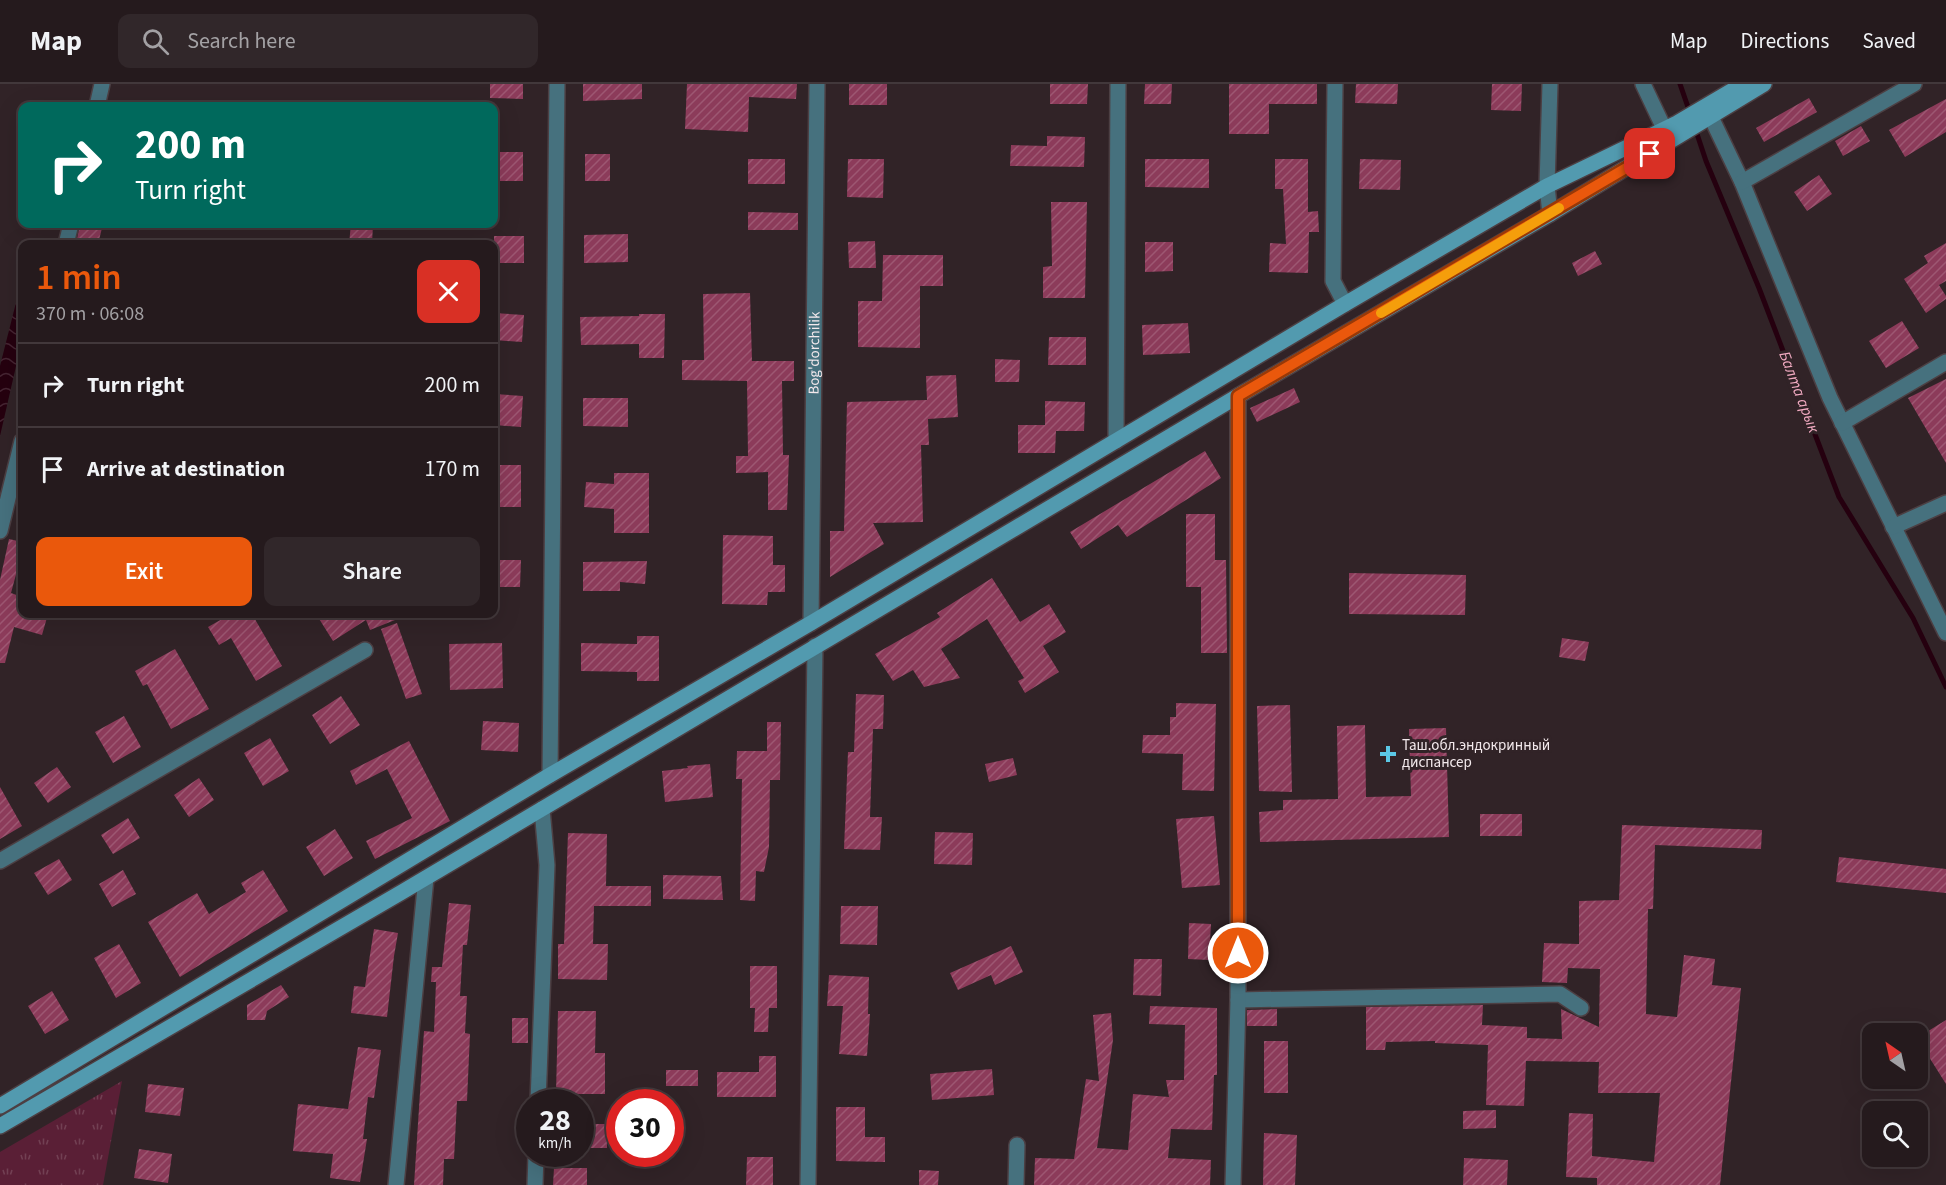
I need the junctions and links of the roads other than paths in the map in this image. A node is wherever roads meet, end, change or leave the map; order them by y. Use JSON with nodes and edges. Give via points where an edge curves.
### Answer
{"nodes":[{"id":1,"x":102,"y":84,"type":"edge"},
{"id":2,"x":557,"y":84,"type":"edge"},
{"id":3,"x":817,"y":84,"type":"edge"},
{"id":4,"x":1118,"y":84,"type":"edge"},
{"id":5,"x":1335,"y":84,"type":"edge"},
{"id":6,"x":1550,"y":84,"type":"edge"},
{"id":7,"x":1642,"y":84,"type":"edge"},
{"id":8,"x":1743,"y":84,"type":"edge"},
{"id":9,"x":1764,"y":84,"type":"edge"},
{"id":10,"x":1914,"y":84,"type":"edge"},
{"id":11,"x":98,"y":102,"type":"edge"},
{"id":12,"x":1707,"y":111,"type":"junction"},
{"id":13,"x":1673,"y":132,"type":"junction"},
{"id":14,"x":1742,"y":182,"type":"junction"},
{"id":15,"x":1547,"y":186,"type":"junction"},
{"id":16,"x":1550,"y":214,"type":"junction"},
{"id":17,"x":1345,"y":304,"type":"junction"},
{"id":18,"x":1946,"y":362,"type":"edge"},
{"id":19,"x":1238,"y":396,"type":"junction"},
{"id":20,"x":1842,"y":423,"type":"junction"},
{"id":21,"x":1116,"y":441,"type":"junction"},
{"id":22,"x":18,"y":457,"type":"edge"},
{"id":23,"x":1946,"y":503,"type":"edge"},
{"id":24,"x":1893,"y":527,"type":"junction"},
{"id":25,"x":0,"y":531,"type":"edge"},
{"id":26,"x":811,"y":623,"type":"junction"},
{"id":27,"x":1946,"y":633,"type":"edge"},
{"id":28,"x":815,"y":646,"type":"junction"},
{"id":29,"x":365,"y":650,"type":"dead end"},
{"id":30,"x":550,"y":775,"type":"junction"},
{"id":31,"x":542,"y":809,"type":"junction"},
{"id":32,"x":0,"y":861,"type":"edge"},
{"id":33,"x":426,"y":878,"type":"junction"},
{"id":34,"x":1238,"y":1000,"type":"junction"},
{"id":35,"x":1581,"y":1008,"type":"dead end"},
{"id":36,"x":538,"y":1089,"type":"edge"},
{"id":37,"x":0,"y":1106,"type":"edge"},
{"id":38,"x":0,"y":1126,"type":"edge"},
{"id":39,"x":1017,"y":1145,"type":"dead end"},
{"id":40,"x":536,"y":1167,"type":"edge"},
{"id":41,"x":396,"y":1185,"type":"edge"},
{"id":42,"x":535,"y":1185,"type":"edge"},
{"id":43,"x":808,"y":1185,"type":"edge"},
{"id":44,"x":1016,"y":1185,"type":"edge"},
{"id":45,"x":1233,"y":1185,"type":"edge"}],
"edges":[{"from":1,"to":11,"type":"street"},
{"from":2,"to":30,"type":"street"},
{"from":3,"to":26,"type":"street","name":"Bog'dorchilik"},
{"from":4,"to":21,"type":"street"},
{"from":5,"to":17,"type":"street","via":[[1333,281]]},
{"from":6,"to":15,"type":"street"},
{"from":7,"to":13,"type":"street"},
{"from":8,"to":12,"type":"main road"},
{"from":9,"to":12,"type":"main road"},
{"from":10,"to":14,"type":"street"},
{"from":12,"to":13,"type":"main road"},
{"from":12,"to":14,"type":"street"},
{"from":13,"to":15,"type":"main road"},
{"from":13,"to":16,"type":"main road"},
{"from":14,"to":20,"type":"street"},
{"from":15,"to":16,"type":"street"},
{"from":15,"to":17,"type":"main road"},
{"from":16,"to":19,"type":"main road"},
{"from":17,"to":21,"type":"main road"},
{"from":18,"to":20,"type":"street"},
{"from":19,"to":28,"type":"main road"},
{"from":19,"to":34,"type":"street"},
{"from":20,"to":24,"type":"street"},
{"from":21,"to":26,"type":"main road"},
{"from":22,"to":25,"type":"street"},
{"from":23,"to":24,"type":"street"},
{"from":24,"to":27,"type":"street"},
{"from":26,"to":30,"type":"main road"},
{"from":28,"to":31,"type":"main road"},
{"from":28,"to":43,"type":"street"},
{"from":29,"to":32,"type":"street"},
{"from":30,"to":37,"type":"main road"},
{"from":31,"to":33,"type":"main road"},
{"from":31,"to":36,"type":"street","via":[[547,865]]},
{"from":33,"to":38,"type":"main road"},
{"from":33,"to":41,"type":"street"},
{"from":34,"to":35,"type":"street","via":[[1560,994]]},
{"from":34,"to":45,"type":"street"},
{"from":39,"to":44,"type":"street"},
{"from":40,"to":42,"type":"street"}]}
